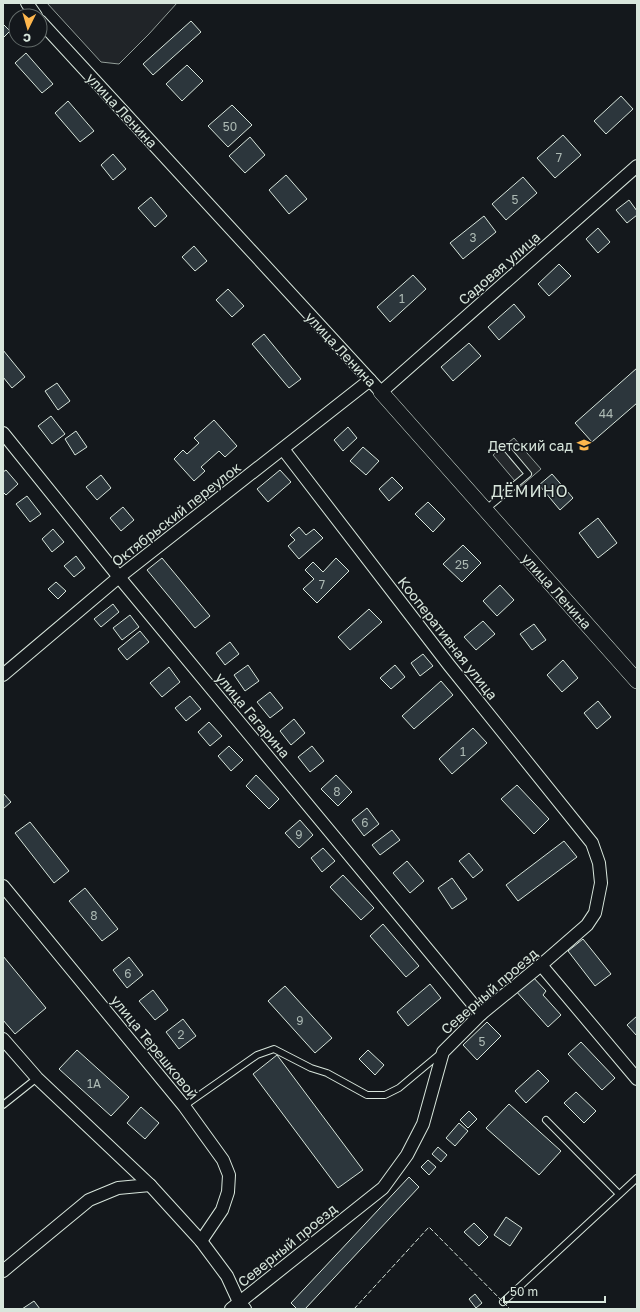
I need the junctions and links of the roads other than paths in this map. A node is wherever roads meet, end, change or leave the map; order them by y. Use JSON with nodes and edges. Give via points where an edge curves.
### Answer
{"nodes":[{"id":1,"x":48,"y":30,"type":"edge"},
{"id":2,"x":637,"y":166,"type":"edge"},
{"id":3,"x":370,"y":380,"type":"junction"},
{"id":4,"x":381,"y":392,"type":"junction"},
{"id":5,"x":3,"y":433,"type":"edge"},
{"id":6,"x":283,"y":448,"type":"junction"},
{"id":7,"x":507,"y":450,"type":"dead end"},
{"id":8,"x":485,"y":510,"type":"junction"},
{"id":9,"x":119,"y":577,"type":"junction"},
{"id":10,"x":3,"y":675,"type":"edge"},
{"id":11,"x":637,"y":681,"type":"edge"},
{"id":12,"x":592,"y":843,"type":"joint"},
{"id":13,"x":3,"y":886,"type":"edge"},
{"id":14,"x":541,"y":965,"type":"junction"},
{"id":15,"x":481,"y":1014,"type":"junction"},
{"id":16,"x":3,"y":1039,"type":"edge"},
{"id":17,"x":442,"y":1052,"type":"junction"},
{"id":18,"x":37,"y":1078,"type":"junction"},
{"id":19,"x":637,"y":1079,"type":"edge"},
{"id":20,"x":3,"y":1105,"type":"edge"},
{"id":21,"x":184,"y":1106,"type":"junction"},
{"id":22,"x":546,"y":1120,"type":"dead end"},
{"id":23,"x":637,"y":1178,"type":"edge"},
{"id":24,"x":150,"y":1185,"type":"junction"},
{"id":25,"x":619,"y":1194,"type":"junction"},
{"id":26,"x":201,"y":1241,"type":"junction"},
{"id":27,"x":3,"y":1271,"type":"edge"},
{"id":28,"x":503,"y":1302,"type":"dead end"},
{"id":29,"x":238,"y":1307,"type":"edge"}],
"edges":[{"from":1,"to":3,"type":"street","name":"улица Ленина"},
{"from":2,"to":4,"type":"street","name":"Садовая улица"},
{"from":3,"to":4,"type":"street","name":"улица Ленина"},
{"from":3,"to":6,"type":"street","name":"Октябрьский переулок"},
{"from":4,"to":8,"type":"street","name":"улица Ленина"},
{"from":5,"to":9,"type":"street","name":"улица Гагарина"},
{"from":6,"to":9,"type":"street","name":"Октябрьский переулок"},
{"from":6,"to":12,"type":"street","name":"Кооперативная улица","via":[[449,665]]},
{"from":7,"to":8,"type":"lane","via":[[528,474]]},
{"from":8,"to":11,"type":"street","name":"улица Ленина"},
{"from":9,"to":10,"type":"street","name":"Октябрьский переулок"},
{"from":9,"to":15,"type":"street","name":"улица Гагарина"},
{"from":12,"to":14,"type":"street","name":"Северный проезд","via":[[599,863],[601,883],[595,913],[587,924]]},
{"from":13,"to":21,"type":"street","name":"улица Терешковой"},
{"from":14,"to":15,"type":"street","name":"Северный проезд"},
{"from":14,"to":19,"type":"street"},
{"from":15,"to":17,"type":"street","name":"Северный проезд"},
{"from":16,"to":18,"type":"street"},
{"from":17,"to":21,"type":"lane","via":[[399,1088],[385,1095],[368,1095],[274,1049],[257,1055]]},
{"from":17,"to":29,"type":"street","name":"Северный проезд","via":[[423,1124],[407,1155],[383,1188]]},
{"from":18,"to":20,"type":"lane"},
{"from":18,"to":24,"type":"street"},
{"from":21,"to":26,"type":"street","name":"улица Терешковой","via":[[223,1160],[229,1174],[228,1192],[222,1210]]},
{"from":22,"to":25,"type":"lane"},
{"from":23,"to":25,"type":"lane"},
{"from":24,"to":26,"type":"street"},
{"from":24,"to":27,"type":"street","via":[[118,1188],[89,1200]]},
{"from":25,"to":28,"type":"lane"},
{"from":26,"to":29,"type":"street","via":[[227,1276]]}]}
